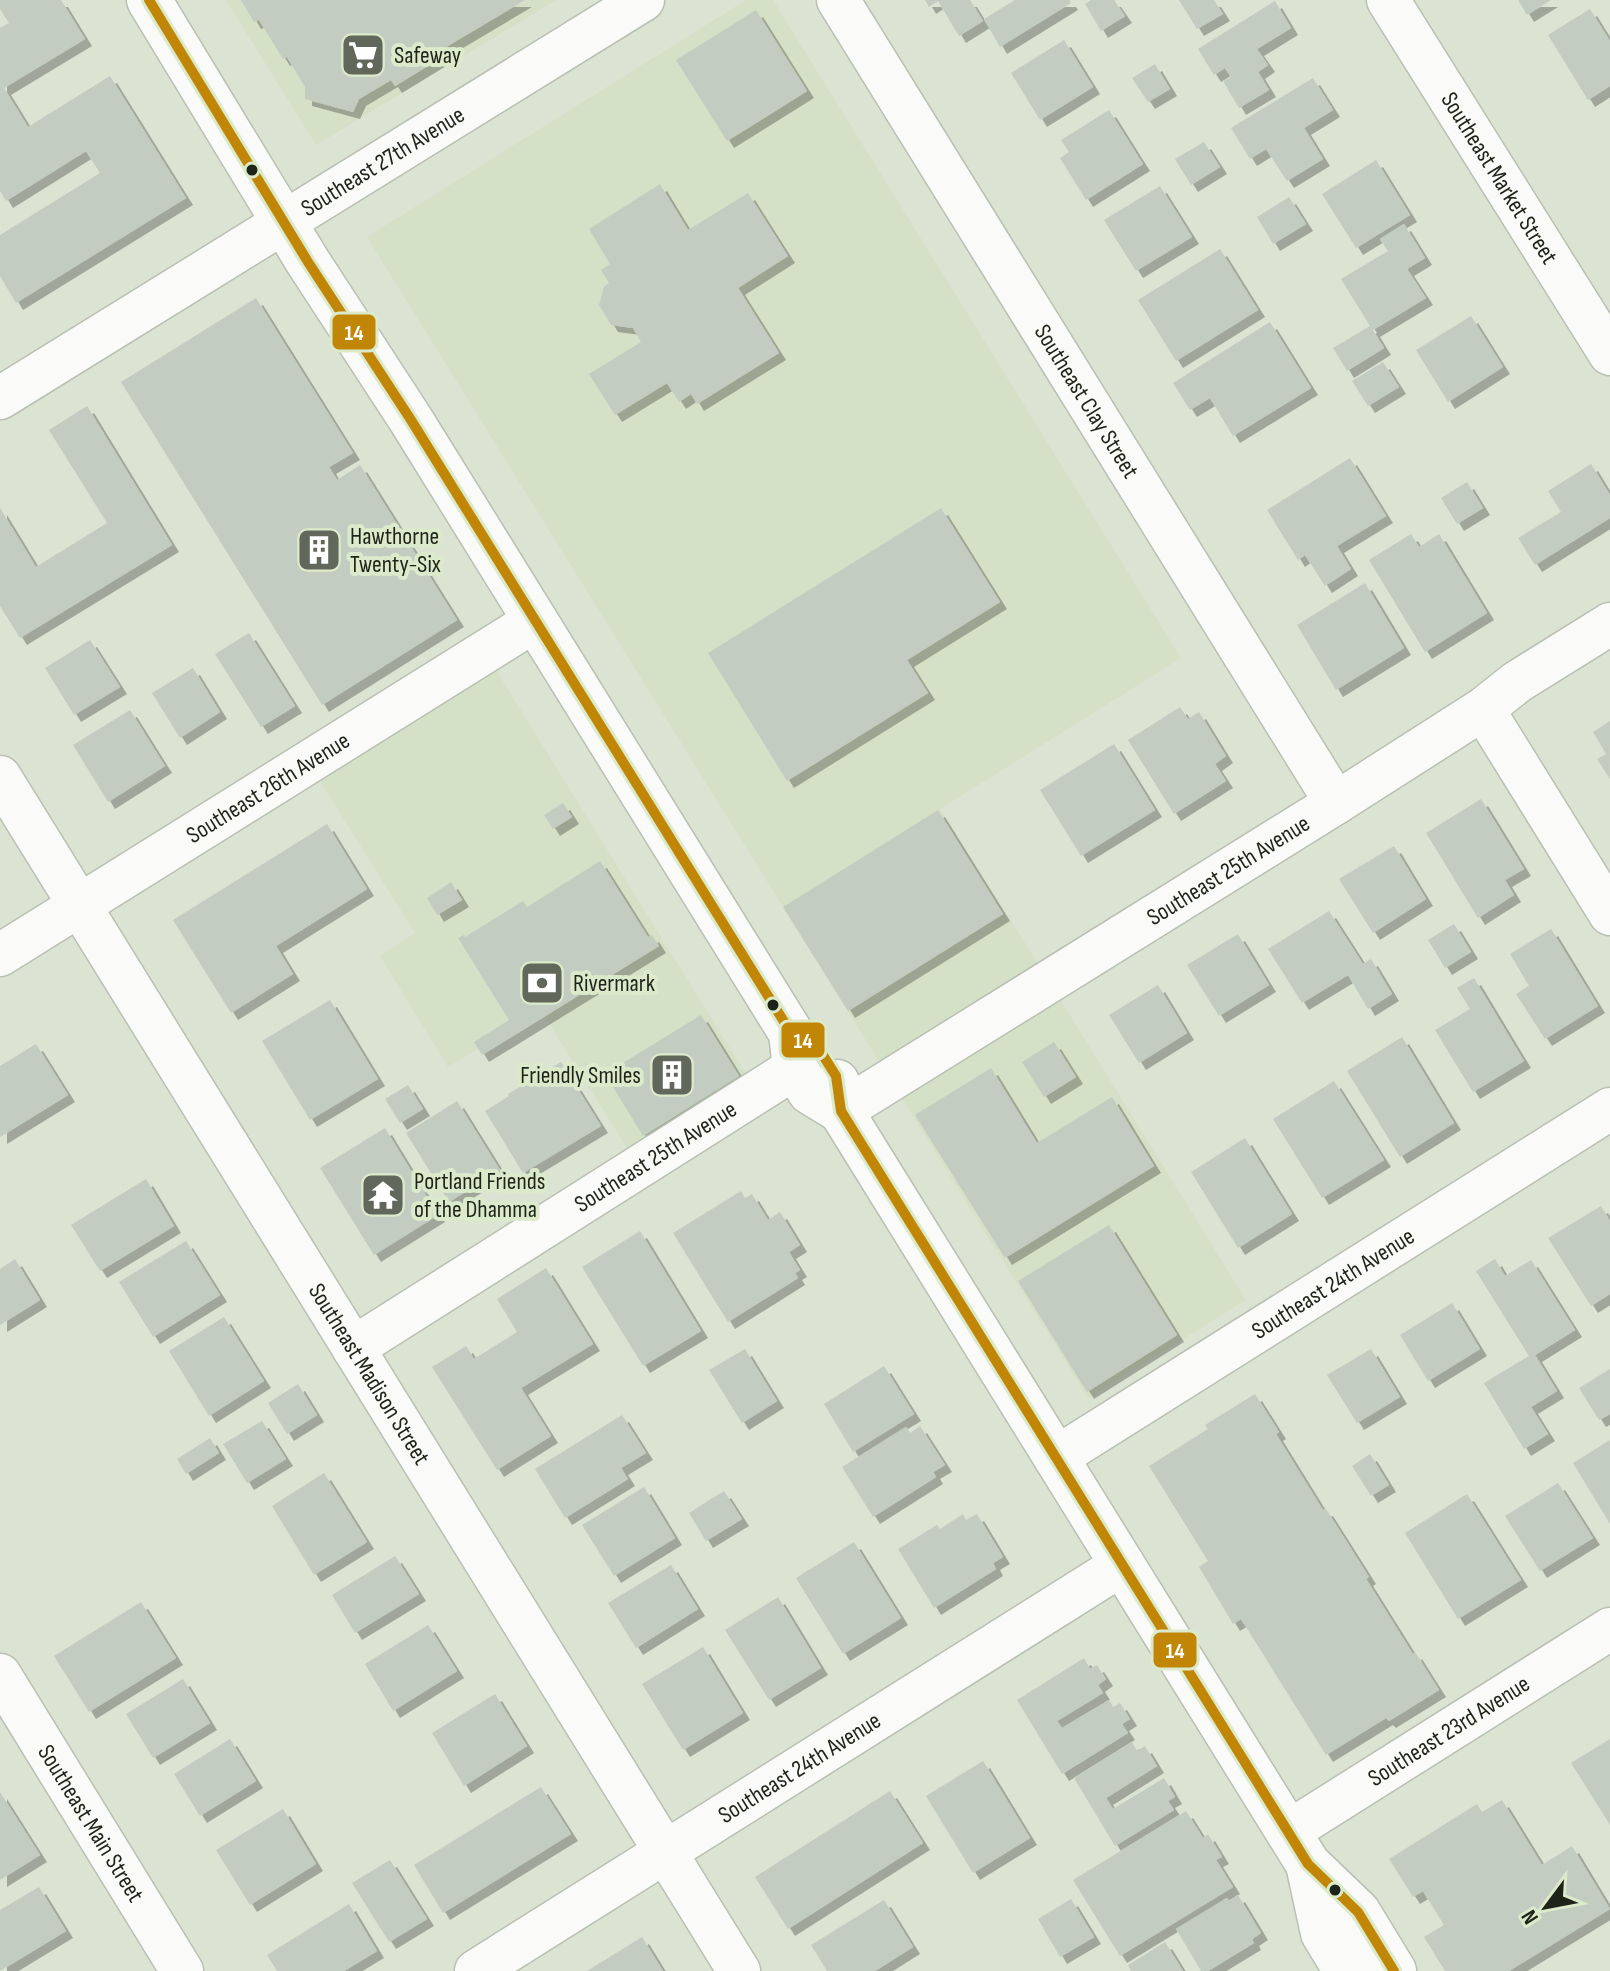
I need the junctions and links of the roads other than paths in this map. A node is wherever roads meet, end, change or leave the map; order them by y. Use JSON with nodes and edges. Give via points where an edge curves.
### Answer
{"nodes":[{"id":1,"x":149,"y":0,"type":"edge"},
{"id":2,"x":643,"y":0,"type":"edge"},
{"id":3,"x":838,"y":0,"type":"edge"},
{"id":4,"x":1388,"y":0,"type":"edge"},
{"id":5,"x":285,"y":223,"type":"junction"},
{"id":6,"x":1610,"y":354,"type":"edge"},
{"id":7,"x":0,"y":398,"type":"edge"},
{"id":8,"x":536,"y":620,"type":"junction"},
{"id":9,"x":1610,"y":624,"type":"edge"},
{"id":10,"x":1483,"y":709,"type":"junction"},
{"id":11,"x":0,"y":777,"type":"edge"},
{"id":12,"x":1336,"y":803,"type":"junction"},
{"id":13,"x":79,"y":906,"type":"junction"},
{"id":14,"x":1610,"y":914,"type":"edge"},
{"id":15,"x":0,"y":955,"type":"edge"},
{"id":16,"x":793,"y":1050,"type":"junction"},
{"id":17,"x":1610,"y":1109,"type":"edge"},
{"id":18,"x":841,"y":1111,"type":"junction"},
{"id":19,"x":353,"y":1348,"type":"junction"},
{"id":20,"x":1057,"y":1457,"type":"junction"},
{"id":21,"x":1123,"y":1564,"type":"junction"},
{"id":22,"x":1610,"y":1629,"type":"edge"},
{"id":23,"x":0,"y":1675,"type":"edge"},
{"id":24,"x":1298,"y":1848,"type":"junction"},
{"id":25,"x":665,"y":1852,"type":"junction"},
{"id":26,"x":182,"y":1971,"type":"edge"},
{"id":27,"x":476,"y":1971,"type":"edge"},
{"id":28,"x":739,"y":1971,"type":"edge"},
{"id":29,"x":1346,"y":1971,"type":"edge"},
{"id":30,"x":1394,"y":1971,"type":"edge"}],
"edges":[{"from":1,"to":5,"type":"main road"},
{"from":2,"to":5,"type":"street","name":"Southeast 27th Avenue"},
{"from":3,"to":12,"type":"street","name":"Southeast Clay Street"},
{"from":4,"to":6,"type":"street","name":"Southeast Market Street"},
{"from":5,"to":7,"type":"street","name":"Southeast 27th Avenue"},
{"from":5,"to":8,"type":"main road"},
{"from":8,"to":13,"type":"street","name":"Southeast 26th Avenue"},
{"from":8,"to":16,"type":"main road"},
{"from":9,"to":10,"type":"street","name":"Southeast 25th Avenue"},
{"from":10,"to":12,"type":"street","name":"Southeast 25th Avenue"},
{"from":10,"to":14,"type":"street"},
{"from":11,"to":13,"type":"street","name":"Southeast Madison Street"},
{"from":12,"to":18,"type":"street","name":"Southeast 25th Avenue"},
{"from":13,"to":15,"type":"street","name":"Southeast 26th Avenue"},
{"from":13,"to":19,"type":"street","name":"Southeast Madison Street"},
{"from":16,"to":18,"type":"main road","via":[[810,1092]]},
{"from":16,"to":19,"type":"street","name":"Southeast 25th Avenue"},
{"from":17,"to":20,"type":"street","name":"Southeast 24th Avenue"},
{"from":18,"to":20,"type":"main road"},
{"from":19,"to":25,"type":"street","name":"Southeast Madison Street"},
{"from":20,"to":21,"type":"main road"},
{"from":21,"to":24,"type":"main road"},
{"from":21,"to":25,"type":"street","name":"Southeast 24th Avenue"},
{"from":22,"to":24,"type":"street","name":"Southeast 23rd Avenue"},
{"from":23,"to":26,"type":"street","name":"Southeast Main Street"},
{"from":24,"to":29,"type":"main road","via":[[1323,1933]]},
{"from":24,"to":30,"type":"main road","via":[[1358,1912]]},
{"from":25,"to":27,"type":"street","name":"Southeast 24th Avenue"},
{"from":25,"to":28,"type":"street","name":"Southeast Madison Street"}]}
